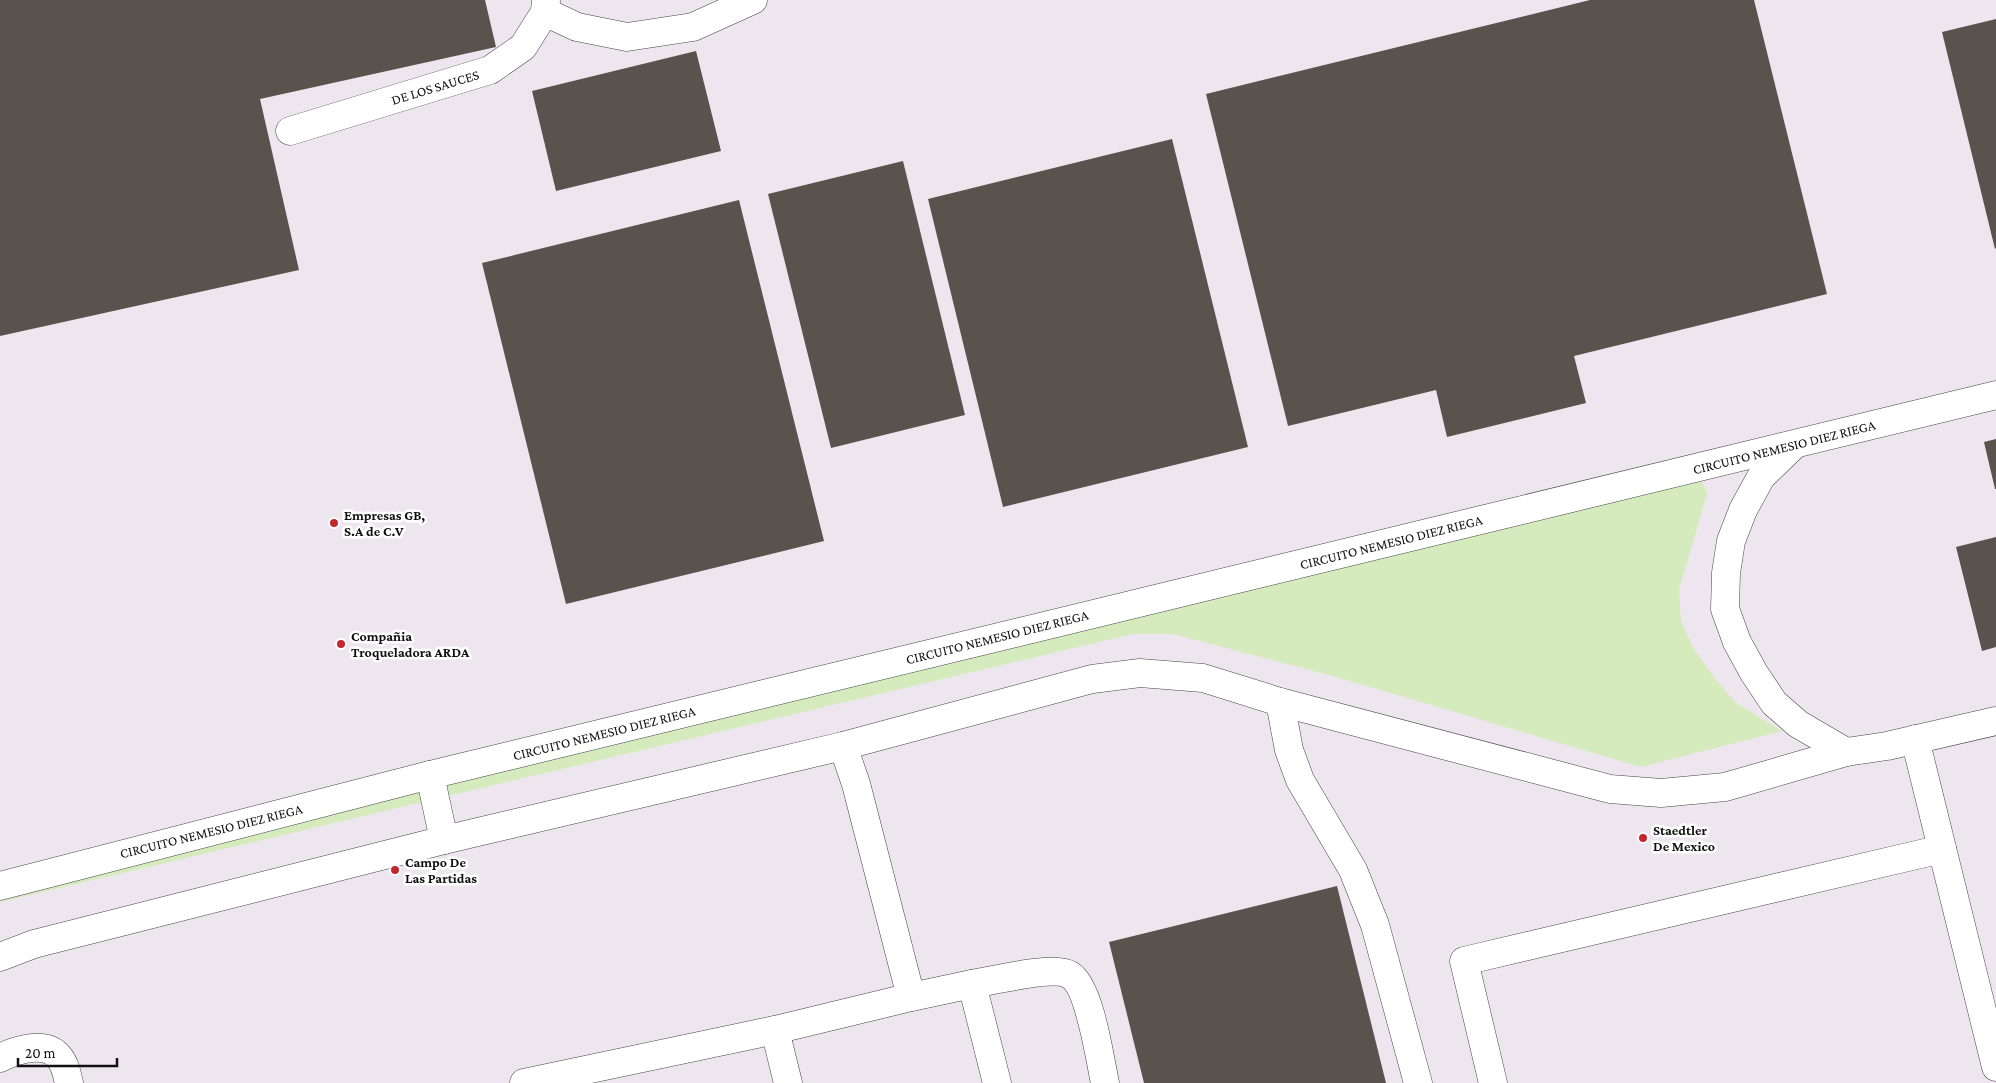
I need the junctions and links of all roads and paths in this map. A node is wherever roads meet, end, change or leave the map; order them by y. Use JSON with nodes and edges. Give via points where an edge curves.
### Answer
{"nodes":[{"id":1,"x":753,"y":0,"type":"edge"},
{"id":2,"x":545,"y":6,"type":"edge"},
{"id":3,"x":290,"y":131,"type":"dead end"},
{"id":4,"x":1996,"y":395,"type":"edge"},
{"id":5,"x":1794,"y":444,"type":"junction"},
{"id":6,"x":1280,"y":702,"type":"junction"},
{"id":7,"x":1996,"y":721,"type":"edge"},
{"id":8,"x":1915,"y":739,"type":"junction"},
{"id":9,"x":843,"y":746,"type":"junction"},
{"id":10,"x":1846,"y":752,"type":"junction"},
{"id":11,"x":430,"y":775,"type":"junction"},
{"id":12,"x":444,"y":840,"type":"junction"},
{"id":13,"x":1942,"y":849,"type":"junction"},
{"id":14,"x":0,"y":886,"type":"edge"},
{"id":15,"x":0,"y":957,"type":"edge"},
{"id":16,"x":972,"y":984,"type":"junction"},
{"id":17,"x":911,"y":997,"type":"junction"},
{"id":18,"x":775,"y":1030,"type":"junction"},
{"id":19,"x":0,"y":1058,"type":"edge"},
{"id":20,"x":1996,"y":1067,"type":"edge"},
{"id":21,"x":69,"y":1083,"type":"edge"},
{"id":22,"x":524,"y":1083,"type":"edge"},
{"id":23,"x":788,"y":1083,"type":"edge"},
{"id":24,"x":997,"y":1083,"type":"edge"},
{"id":25,"x":1105,"y":1083,"type":"edge"},
{"id":26,"x":1418,"y":1083,"type":"edge"},
{"id":27,"x":1493,"y":1083,"type":"edge"}],
"edges":[{"from":1,"to":2,"type":"street","via":[[694,27],[627,37],[577,27]]},
{"from":2,"to":3,"type":"street","name":"DE LOS SAUCES","via":[[523,47],[490,70]]},
{"from":4,"to":5,"type":"street","name":"CIRCUITO NEMESIO DIEZ RIEGA"},
{"from":5,"to":10,"type":"street","via":[[1761,477],[1743,510],[1730,541],[1725,608],[1737,642],[1774,703],[1798,724]]},
{"from":5,"to":11,"type":"street","name":"CIRCUITO NEMESIO DIEZ RIEGA"},
{"from":6,"to":9,"type":"street","via":[[1202,678],[1140,673],[1092,679]]},
{"from":6,"to":10,"type":"street","via":[[1610,789],[1661,792],[1725,787]]},
{"from":6,"to":26,"type":"street","via":[[1289,750],[1300,780],[1353,870],[1375,926]]},
{"from":7,"to":8,"type":"street"},
{"from":8,"to":10,"type":"street"},
{"from":8,"to":13,"type":"street"},
{"from":9,"to":12,"type":"street"},
{"from":9,"to":17,"type":"street","via":[[856,784]]},
{"from":11,"to":12,"type":"street"},
{"from":11,"to":14,"type":"street","name":"CIRCUITO NEMESIO DIEZ RIEGA"},
{"from":12,"to":15,"type":"street","via":[[34,944]]},
{"from":13,"to":20,"type":"street"},
{"from":13,"to":27,"type":"street","via":[[1464,961]]},
{"from":16,"to":17,"type":"street"},
{"from":16,"to":24,"type":"street"},
{"from":16,"to":25,"type":"street","via":[[1049,971],[1070,975],[1082,989]]},
{"from":17,"to":18,"type":"street"},
{"from":18,"to":22,"type":"street"},
{"from":18,"to":23,"type":"street"},
{"from":19,"to":21,"type":"street","via":[[17,1050],[42,1048],[58,1056]]}]}
